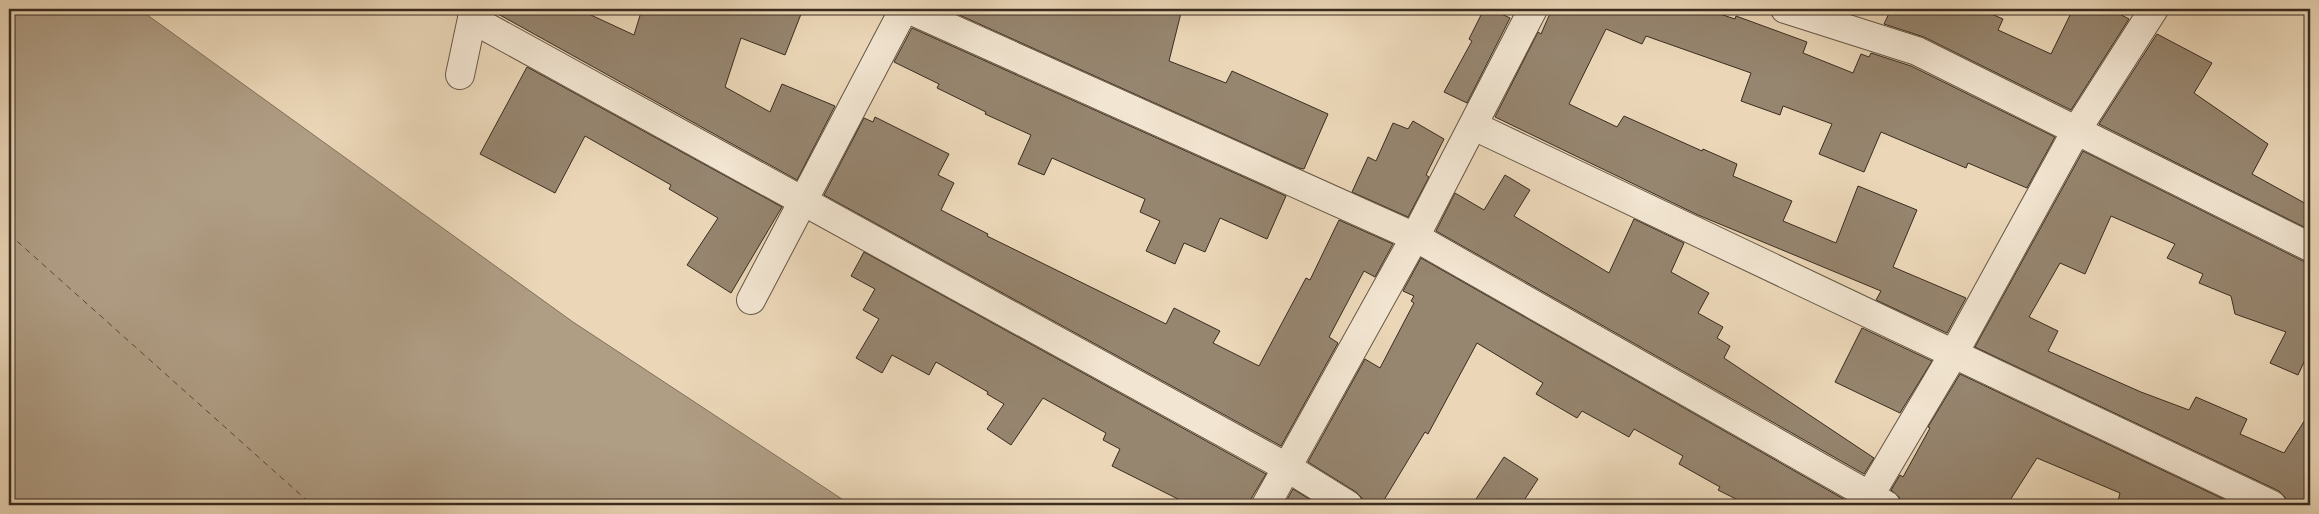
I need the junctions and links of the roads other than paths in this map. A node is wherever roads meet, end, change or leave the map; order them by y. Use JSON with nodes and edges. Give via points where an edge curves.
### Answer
{"nodes":[{"id":1,"x":904,"y":9,"type":"edge"},
{"id":2,"x":908,"y":9,"type":"edge"},
{"id":3,"x":1533,"y":9,"type":"edge"},
{"id":4,"x":1785,"y":9,"type":"edge"},
{"id":5,"x":2154,"y":9,"type":"edge"},
{"id":6,"x":473,"y":14,"type":"edge"},
{"id":7,"x":460,"y":75,"type":"dead end"},
{"id":8,"x":1474,"y":126,"type":"junction"},
{"id":9,"x":2076,"y":131,"type":"junction"},
{"id":10,"x":802,"y":202,"type":"junction"},
{"id":11,"x":1414,"y":238,"type":"junction"},
{"id":12,"x":2310,"y":247,"type":"edge"},
{"id":13,"x":751,"y":300,"type":"dead end"},
{"id":14,"x":1952,"y":355,"type":"junction"},
{"id":15,"x":1288,"y":468,"type":"junction"},
{"id":16,"x":1873,"y":502,"type":"edge"},
{"id":17,"x":1266,"y":505,"type":"edge"},
{"id":18,"x":1348,"y":505,"type":"edge"},
{"id":19,"x":2272,"y":505,"type":"edge"}],
"edges":[{"from":1,"to":10,"type":"street"},
{"from":2,"to":11,"type":"street"},
{"from":3,"to":8,"type":"street"},
{"from":4,"to":9,"type":"street","via":[[1917,51]]},
{"from":5,"to":9,"type":"street"},
{"from":6,"to":7,"type":"street"},
{"from":6,"to":10,"type":"street"},
{"from":8,"to":11,"type":"street"},
{"from":8,"to":14,"type":"street"},
{"from":9,"to":12,"type":"street"},
{"from":9,"to":14,"type":"street"},
{"from":10,"to":13,"type":"street"},
{"from":10,"to":15,"type":"street"},
{"from":11,"to":15,"type":"street"},
{"from":11,"to":16,"type":"street"},
{"from":14,"to":16,"type":"street"},
{"from":14,"to":19,"type":"street"},
{"from":15,"to":17,"type":"street"},
{"from":15,"to":18,"type":"street"}]}
